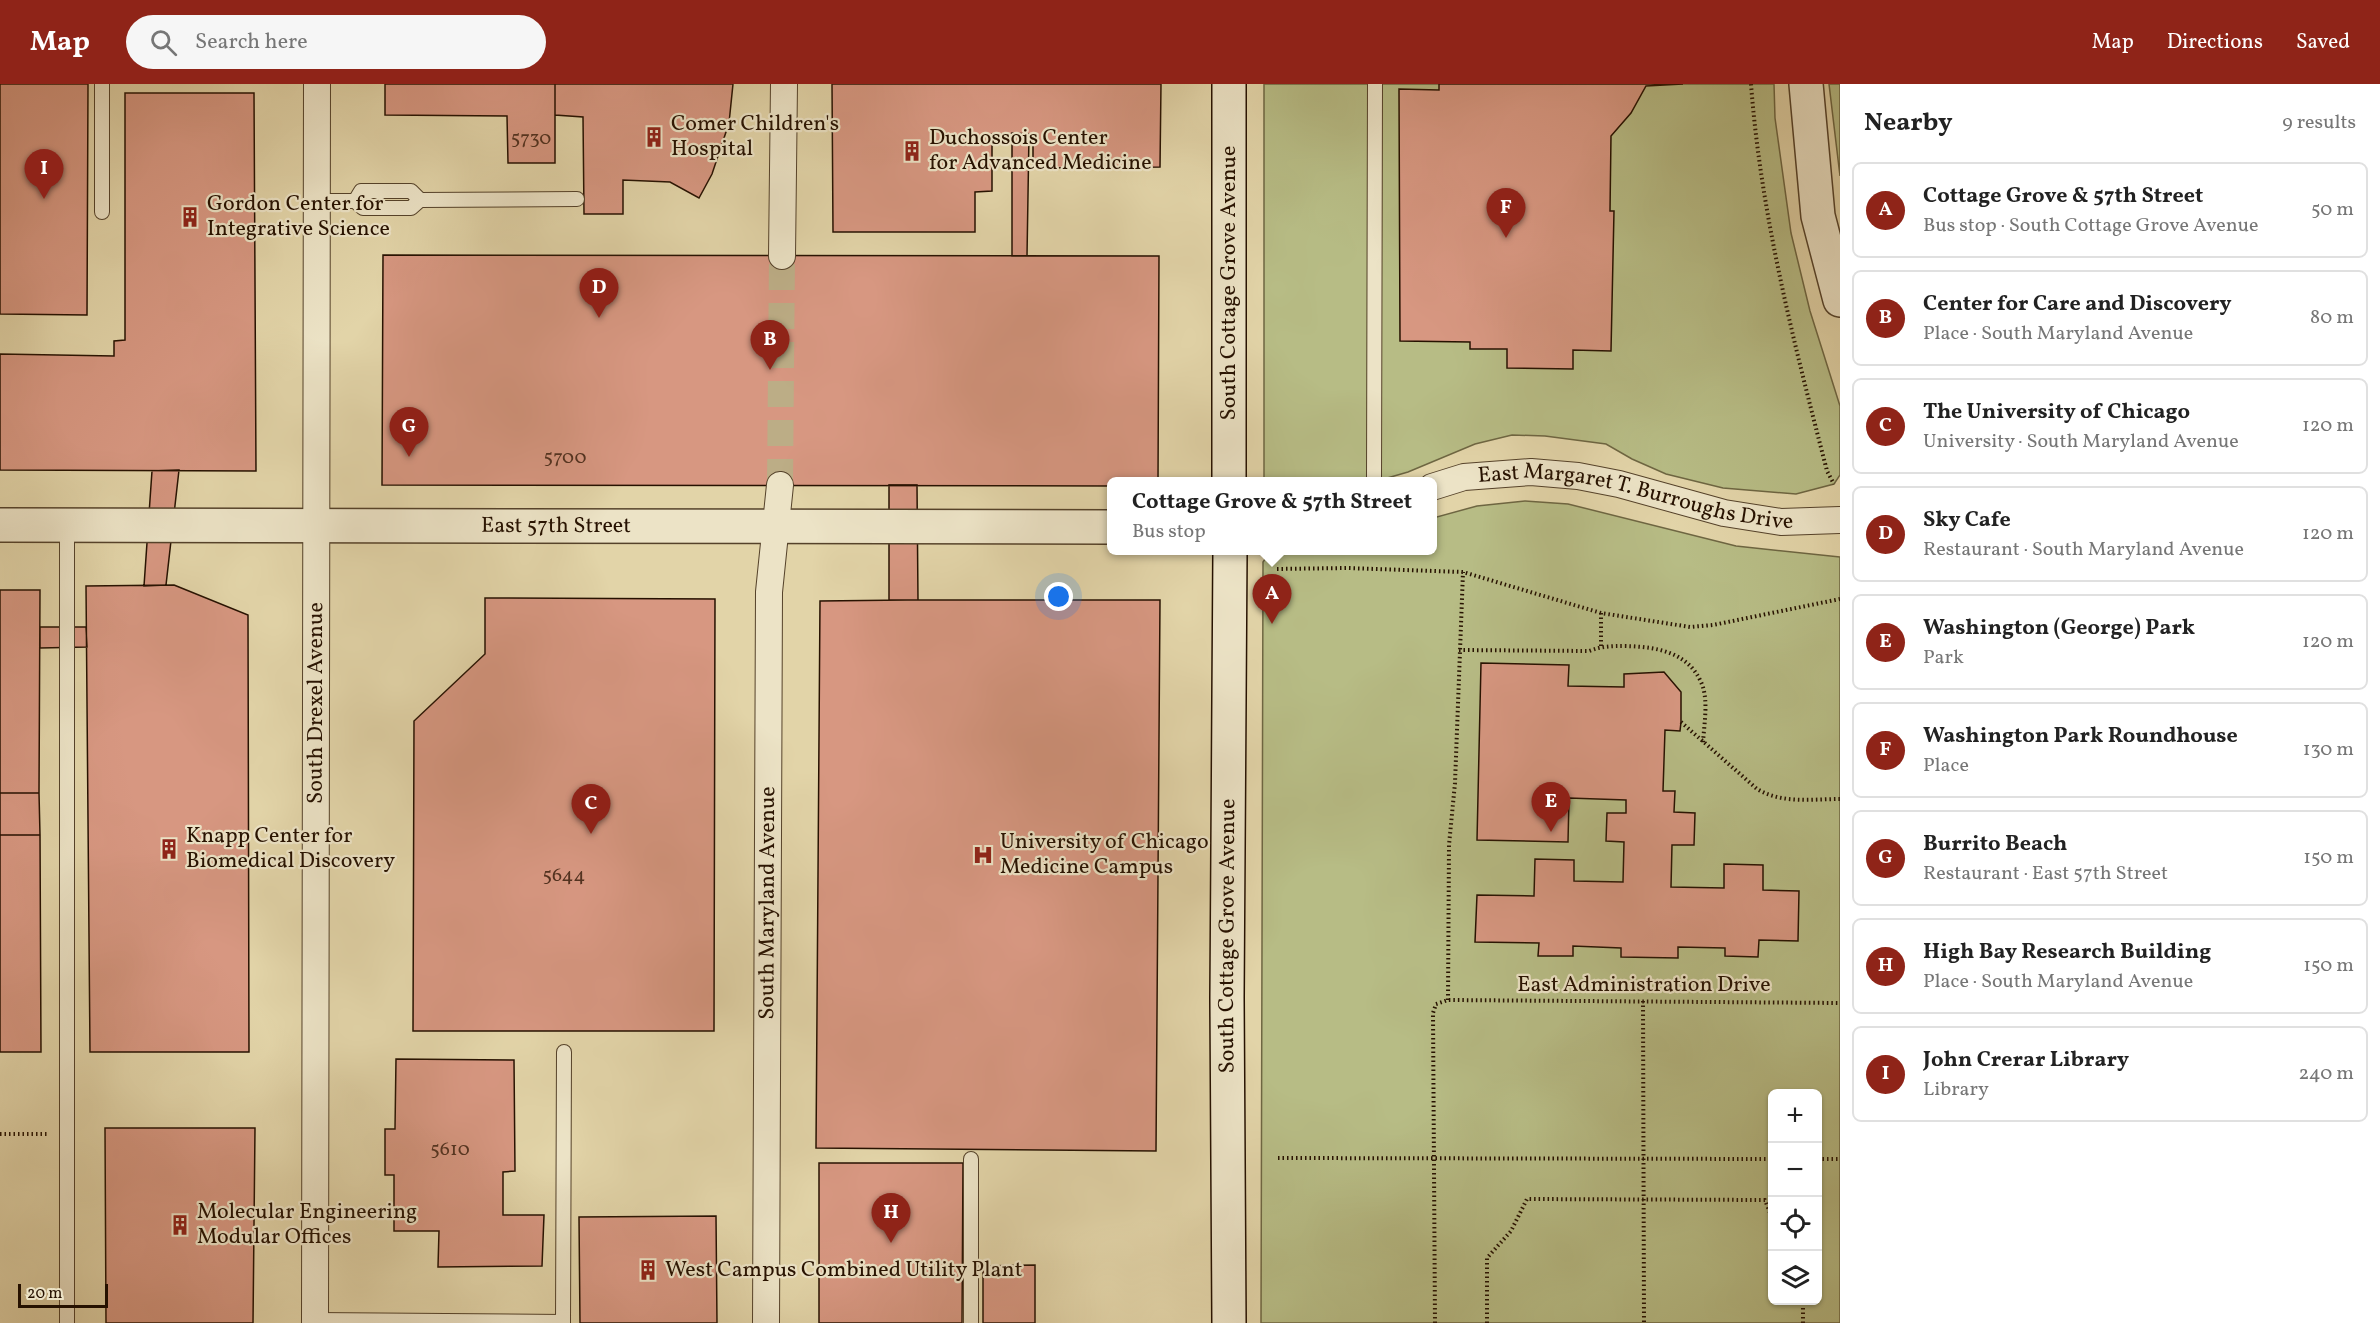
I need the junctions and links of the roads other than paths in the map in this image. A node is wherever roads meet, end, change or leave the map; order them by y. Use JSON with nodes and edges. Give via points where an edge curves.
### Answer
{"nodes":[{"id":1,"x":102,"y":84,"type":"edge"},
{"id":2,"x":317,"y":84,"type":"edge"},
{"id":3,"x":784,"y":84,"type":"edge"},
{"id":4,"x":1229,"y":84,"type":"edge"},
{"id":5,"x":1375,"y":84,"type":"edge"},
{"id":6,"x":1806,"y":84,"type":"edge"},
{"id":7,"x":577,"y":199,"type":"dead end"},
{"id":8,"x":317,"y":201,"type":"junction"},
{"id":9,"x":102,"y":212,"type":"dead end"},
{"id":10,"x":782,"y":256,"type":"tunnel mouth"},
{"id":11,"x":1840,"y":300,"type":"edge"},
{"id":12,"x":1229,"y":477,"type":"edge"},
{"id":13,"x":1374,"y":477,"type":"edge"},
{"id":14,"x":780,"y":485,"type":"tunnel mouth"},
{"id":15,"x":1437,"y":485,"type":"edge"},
{"id":16,"x":1840,"y":520,"type":"edge"},
{"id":17,"x":0,"y":525,"type":"edge"},
{"id":18,"x":67,"y":525,"type":"junction"},
{"id":19,"x":318,"y":525,"type":"junction"},
{"id":20,"x":776,"y":526,"type":"junction"},
{"id":21,"x":1107,"y":526,"type":"edge"},
{"id":22,"x":1230,"y":555,"type":"edge"},
{"id":23,"x":564,"y":1052,"type":"dead end"},
{"id":24,"x":971,"y":1159,"type":"dead end"},
{"id":25,"x":315,"y":1322,"type":"edge"},
{"id":26,"x":563,"y":1322,"type":"edge"},
{"id":27,"x":67,"y":1323,"type":"edge"},
{"id":28,"x":766,"y":1323,"type":"edge"},
{"id":29,"x":971,"y":1323,"type":"edge"},
{"id":30,"x":1229,"y":1323,"type":"edge"}],
"edges":[{"from":1,"to":9,"type":"lane"},
{"from":2,"to":8,"type":"street","name":"South Drexel Avenue"},
{"from":3,"to":10,"type":"street"},
{"from":4,"to":12,"type":"street","name":"South Cottage Grove Avenue"},
{"from":5,"to":13,"type":"lane"},
{"from":6,"to":11,"type":"street","via":[[1818,216]]},
{"from":7,"to":8,"type":"lane","via":[[420,200],[411,191],[361,191],[355,201]]},
{"from":8,"to":19,"type":"street","name":"South Drexel Avenue"},
{"from":14,"to":20,"type":"street","name":"South Maryland Avenue"},
{"from":15,"to":16,"type":"street","name":"East Margaret T. Burroughs Drive","via":[[1464,477],[1531,472],[1578,476],[1724,513],[1781,522]]},
{"from":17,"to":18,"type":"street","name":"East 57th Street"},
{"from":18,"to":19,"type":"street","name":"East 57th Street"},
{"from":18,"to":27,"type":"lane"},
{"from":19,"to":20,"type":"street","name":"East 57th Street"},
{"from":19,"to":25,"type":"street","name":"South Drexel Avenue"},
{"from":20,"to":21,"type":"street","name":"East 57th Street"},
{"from":20,"to":28,"type":"street","name":"South Maryland Avenue","via":[[769,592]]},
{"from":22,"to":30,"type":"street","name":"South Cottage Grove Avenue"},
{"from":23,"to":26,"type":"lane"},
{"from":24,"to":29,"type":"lane"},
{"from":25,"to":26,"type":"lane"}]}
